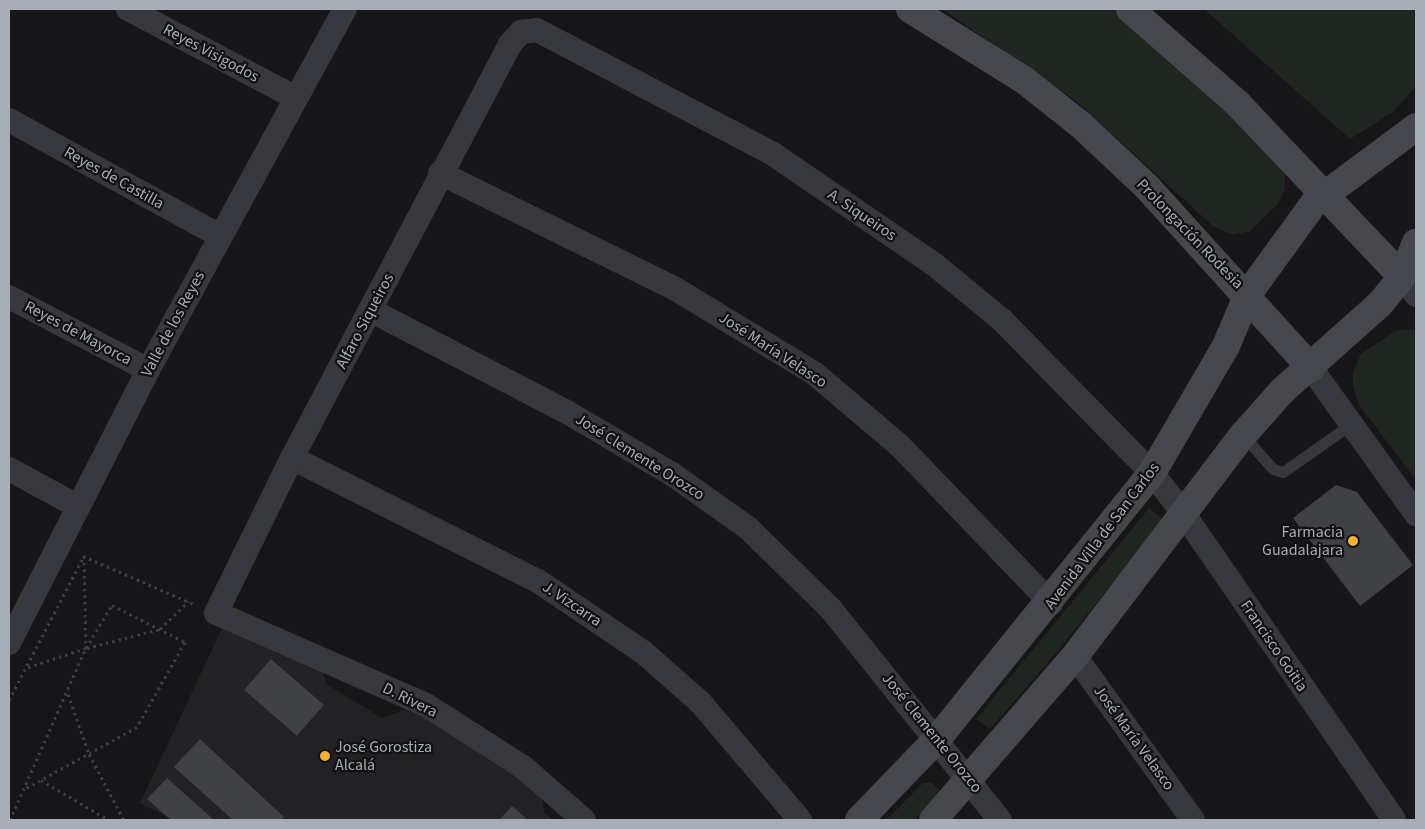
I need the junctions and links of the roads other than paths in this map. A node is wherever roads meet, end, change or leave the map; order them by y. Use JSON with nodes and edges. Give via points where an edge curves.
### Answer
{"nodes":[{"id":1,"x":128,"y":9,"type":"edge"},
{"id":2,"x":345,"y":9,"type":"edge"},
{"id":3,"x":910,"y":9,"type":"edge"},
{"id":4,"x":1130,"y":9,"type":"edge"},
{"id":5,"x":521,"y":32,"type":"joint"},
{"id":6,"x":294,"y":97,"type":"junction"},
{"id":7,"x":9,"y":120,"type":"edge"},
{"id":8,"x":1413,"y":136,"type":"edge"},
{"id":9,"x":440,"y":173,"type":"junction"},
{"id":10,"x":1326,"y":193,"type":"junction"},
{"id":11,"x":220,"y":236,"type":"junction"},
{"id":12,"x":1416,"y":242,"type":"edge"},
{"id":13,"x":1409,"y":286,"type":"edge"},
{"id":14,"x":1248,"y":294,"type":"junction"},
{"id":15,"x":9,"y":297,"type":"edge"},
{"id":16,"x":372,"y":310,"type":"junction"},
{"id":17,"x":1311,"y":368,"type":"junction"},
{"id":18,"x":148,"y":370,"type":"junction"},
{"id":19,"x":1351,"y":424,"type":"junction"},
{"id":20,"x":1243,"y":435,"type":"junction"},
{"id":21,"x":292,"y":458,"type":"junction"},
{"id":22,"x":9,"y":469,"type":"edge"},
{"id":23,"x":1152,"y":474,"type":"junction"},
{"id":24,"x":77,"y":506,"type":"junction"},
{"id":25,"x":1184,"y":514,"type":"junction"},
{"id":26,"x":1416,"y":514,"type":"edge"},
{"id":27,"x":1051,"y":603,"type":"junction"},
{"id":28,"x":216,"y":613,"type":"joint"},
{"id":29,"x":9,"y":642,"type":"edge"},
{"id":30,"x":1075,"y":656,"type":"junction"},
{"id":31,"x":938,"y":738,"type":"junction"},
{"id":32,"x":971,"y":780,"type":"junction"},
{"id":33,"x":584,"y":820,"type":"edge"},
{"id":34,"x":800,"y":820,"type":"edge"},
{"id":35,"x":859,"y":820,"type":"edge"},
{"id":36,"x":933,"y":820,"type":"edge"},
{"id":37,"x":1000,"y":820,"type":"edge"},
{"id":38,"x":1193,"y":820,"type":"edge"},
{"id":39,"x":1394,"y":820,"type":"edge"}],
"edges":[{"from":1,"to":6,"type":"street","name":"Reyes Visigodos"},
{"from":2,"to":6,"type":"street","name":"Valle de los Reyes"},
{"from":3,"to":14,"type":"street","name":"Prolongación Rodesia","via":[[1024,80],[1081,125]]},
{"from":4,"to":10,"type":"street","via":[[1238,104]]},
{"from":5,"to":9,"type":"street","name":"Alfaro Siqueiros"},
{"from":5,"to":23,"type":"street","name":"A. Siqueiros","via":[[537,30],[773,154],[935,265],[1002,320]]},
{"from":6,"to":11,"type":"street","name":"Valle de los Reyes"},
{"from":7,"to":11,"type":"street","name":"Reyes de Castilla"},
{"from":8,"to":10,"type":"street","name":"Avenida Villa de San Carlos"},
{"from":9,"to":16,"type":"street","name":"Alfaro Siqueiros"},
{"from":9,"to":27,"type":"street","name":"José María Velasco","via":[[674,288],[814,373],[900,446]]},
{"from":10,"to":13,"type":"street"},
{"from":10,"to":14,"type":"street","name":"Avenida Villa de San Carlos","via":[[1273,254]]},
{"from":11,"to":18,"type":"street","name":"Valle de los Reyes"},
{"from":12,"to":13,"type":"street"},
{"from":13,"to":17,"type":"street"},
{"from":14,"to":17,"type":"street","name":"Prolongación Rodesia"},
{"from":14,"to":23,"type":"street","name":"Avenida Villa de San Carlos","via":[[1226,346]]},
{"from":15,"to":18,"type":"street","name":"Reyes de Mayorca"},
{"from":16,"to":21,"type":"street","name":"Alfaro Siqueiros"},
{"from":16,"to":31,"type":"street","name":"José Clemente Orozco","via":[[583,422],[672,474],[748,528],[830,608]]},
{"from":17,"to":19,"type":"street","name":"Prolongación Rodesia"},
{"from":17,"to":20,"type":"street","via":[[1282,390]]},
{"from":18,"to":24,"type":"street","name":"Valle de los Reyes"},
{"from":19,"to":20,"type":"lane","via":[[1283,472],[1273,469]]},
{"from":19,"to":26,"type":"street","name":"Prolongación Rodesia"},
{"from":20,"to":25,"type":"street"},
{"from":21,"to":28,"type":"street","name":"Alfaro Siqueiros"},
{"from":21,"to":34,"type":"street","name":"J. Vizcarra","via":[[538,581],[643,652],[700,702]]},
{"from":22,"to":24,"type":"street"},
{"from":23,"to":25,"type":"street","name":"Francisco Goitia"},
{"from":23,"to":27,"type":"street","name":"Avenida Villa de San Carlos"},
{"from":24,"to":29,"type":"street","name":"Valle de los Reyes"},
{"from":25,"to":30,"type":"street"},
{"from":25,"to":39,"type":"street","name":"Francisco Goitia"},
{"from":27,"to":31,"type":"street","name":"Avenida Villa de San Carlos"},
{"from":28,"to":33,"type":"street","name":"D. Rivera","via":[[426,705],[523,768]]},
{"from":30,"to":32,"type":"street"},
{"from":30,"to":38,"type":"street","name":"José María Velasco"},
{"from":31,"to":32,"type":"street","name":"José Clemente Orozco"},
{"from":31,"to":35,"type":"street","name":"Avenida Villa de San Carlos"},
{"from":32,"to":36,"type":"street"},
{"from":32,"to":37,"type":"street","name":"José Clemente Orozco"}]}
